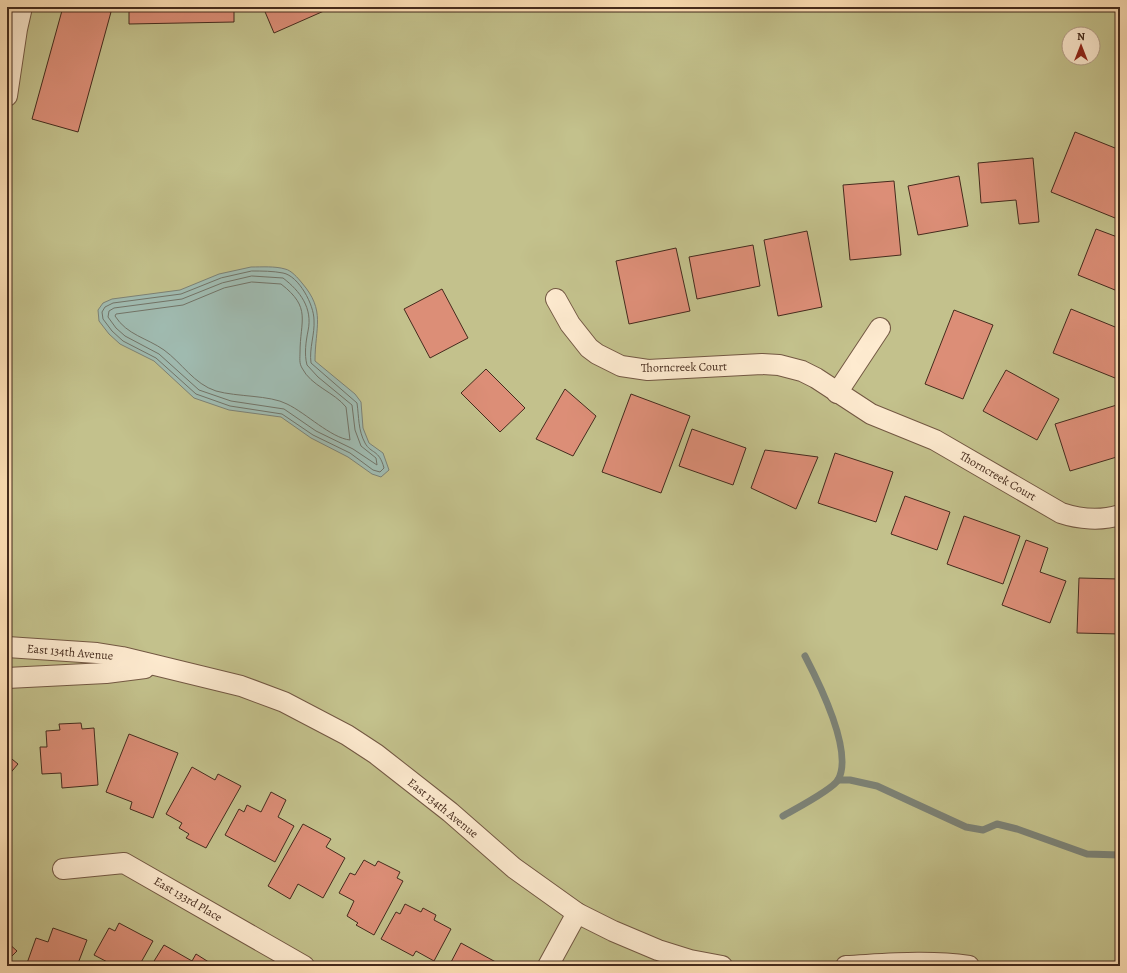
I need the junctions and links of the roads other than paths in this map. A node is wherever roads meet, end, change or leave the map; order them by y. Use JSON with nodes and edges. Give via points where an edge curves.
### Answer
{"nodes":[{"id":1,"x":22,"y":7,"type":"edge"},
{"id":2,"x":7,"y":96,"type":"edge"},
{"id":3,"x":556,"y":298,"type":"dead end"},
{"id":4,"x":880,"y":328,"type":"dead end"},
{"id":5,"x":837,"y":393,"type":"junction"},
{"id":6,"x":1120,"y":515,"type":"edge"},
{"id":7,"x":7,"y":647,"type":"edge"},
{"id":8,"x":155,"y":666,"type":"junction"},
{"id":9,"x":7,"y":678,"type":"edge"},
{"id":10,"x":63,"y":870,"type":"dead end"},
{"id":11,"x":578,"y":913,"type":"junction"},
{"id":12,"x":304,"y":966,"type":"edge"},
{"id":13,"x":548,"y":966,"type":"edge"},
{"id":14,"x":722,"y":966,"type":"edge"},
{"id":15,"x":846,"y":966,"type":"edge"},
{"id":16,"x":969,"y":966,"type":"edge"}],
"edges":[{"from":1,"to":2,"type":"street"},
{"from":3,"to":5,"type":"street","name":"Thorncreek Court","via":[[570,324],[589,348],[621,366],[648,370],[780,365],[816,378]]},
{"from":4,"to":5,"type":"street"},
{"from":5,"to":6,"type":"street","name":"Thorncreek Court","via":[[871,414],[935,440],[1061,513],[1096,519]]},
{"from":7,"to":8,"type":"street","name":"East 134th Avenue","via":[[97,653]]},
{"from":8,"to":9,"type":"street","name":"East 134th Avenue","via":[[106,673]]},
{"from":8,"to":11,"type":"street","name":"East 134th Avenue","via":[[241,686],[284,702],[347,735],[376,754],[450,812],[519,872]]},
{"from":10,"to":12,"type":"street","name":"East 133rd Place","via":[[124,863]]},
{"from":11,"to":13,"type":"street"},
{"from":11,"to":14,"type":"street","name":"East 134th Avenue","via":[[658,950]]},
{"from":15,"to":16,"type":"street","via":[[920,962]]}]}
